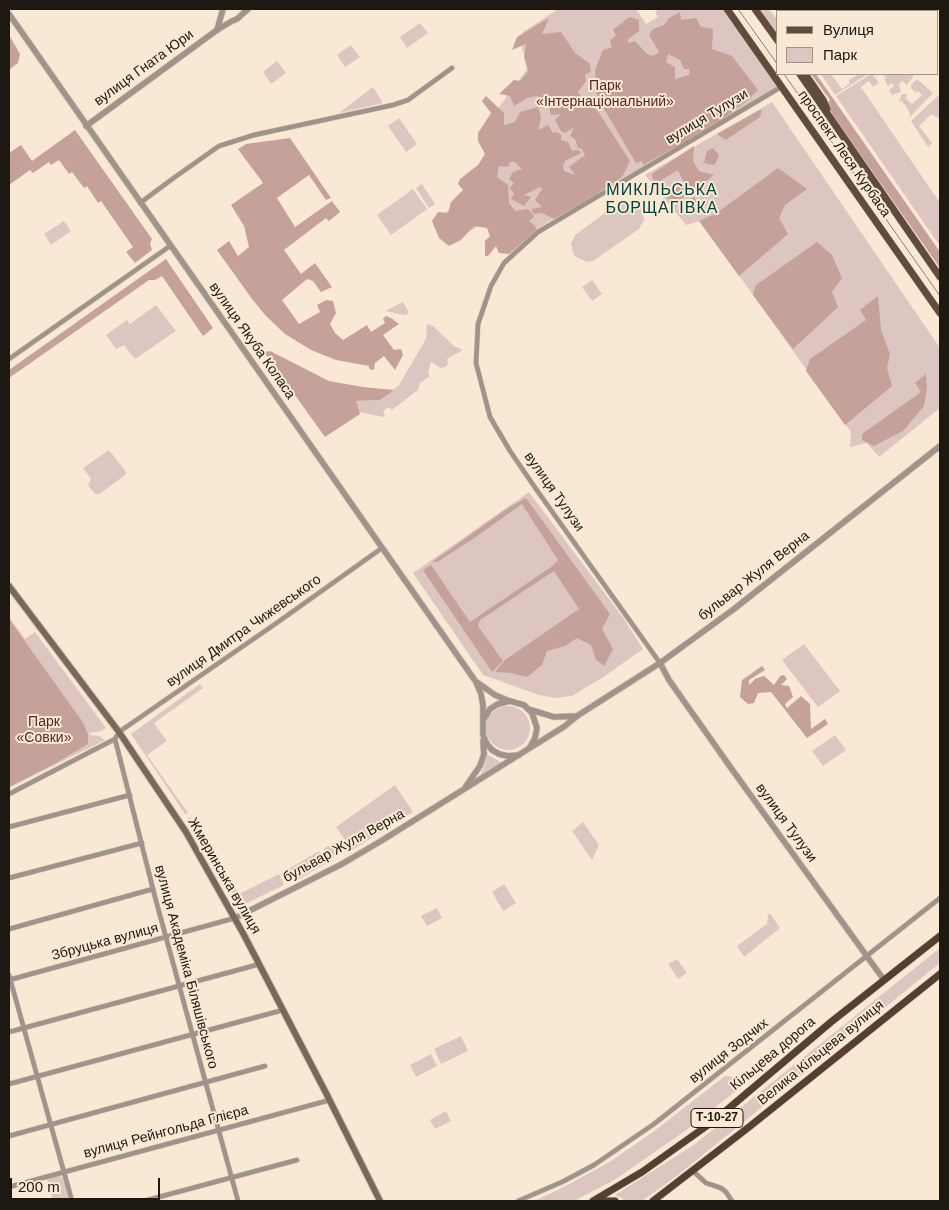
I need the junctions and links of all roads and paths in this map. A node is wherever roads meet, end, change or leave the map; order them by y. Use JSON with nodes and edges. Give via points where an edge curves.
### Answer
{"nodes":[{"id":1,"x":248,"y":9,"type":"edge"},
{"id":2,"x":726,"y":9,"type":"edge"},
{"id":3,"x":755,"y":9,"type":"edge"},
{"id":4,"x":223,"y":11,"type":"edge"},
{"id":5,"x":241,"y":11,"type":"edge"},
{"id":6,"x":9,"y":14,"type":"edge"},
{"id":7,"x":232,"y":21,"type":"junction"},
{"id":8,"x":217,"y":30,"type":"junction"},
{"id":9,"x":776,"y":38,"type":"edge"},
{"id":10,"x":452,"y":68,"type":"dead end"},
{"id":11,"x":801,"y":75,"type":"edge"},
{"id":12,"x":806,"y":75,"type":"edge"},
{"id":13,"x":782,"y":87,"type":"junction"},
{"id":14,"x":831,"y":119,"type":"junction"},
{"id":15,"x":86,"y":126,"type":"junction"},
{"id":16,"x":140,"y":203,"type":"junction"},
{"id":17,"x":170,"y":246,"type":"junction"},
{"id":18,"x":933,"y":267,"type":"junction"},
{"id":19,"x":940,"y":272,"type":"edge"},
{"id":20,"x":940,"y":277,"type":"edge"},
{"id":21,"x":940,"y":313,"type":"edge"},
{"id":22,"x":9,"y":359,"type":"edge"},
{"id":23,"x":940,"y":446,"type":"edge"},
{"id":24,"x":382,"y":548,"type":"junction"},
{"id":25,"x":9,"y":586,"type":"edge"},
{"id":26,"x":660,"y":663,"type":"junction"},
{"id":27,"x":476,"y":682,"type":"junction"},
{"id":28,"x":510,"y":701,"type":"junction"},
{"id":29,"x":528,"y":708,"type":"junction"},
{"id":30,"x":577,"y":716,"type":"junction"},
{"id":31,"x":483,"y":721,"type":"junction"},
{"id":32,"x":119,"y":732,"type":"junction"},
{"id":33,"x":483,"y":735,"type":"junction"},
{"id":34,"x":115,"y":739,"type":"junction"},
{"id":35,"x":529,"y":749,"type":"junction"},
{"id":36,"x":519,"y":755,"type":"junction"},
{"id":37,"x":463,"y":790,"type":"junction"},
{"id":38,"x":9,"y":794,"type":"edge"},
{"id":39,"x":130,"y":795,"type":"junction"},
{"id":40,"x":9,"y":827,"type":"edge"},
{"id":41,"x":142,"y":843,"type":"junction"},
{"id":42,"x":9,"y":878,"type":"edge"},
{"id":43,"x":153,"y":889,"type":"junction"},
{"id":44,"x":940,"y":898,"type":"edge"},
{"id":45,"x":235,"y":918,"type":"junction"},
{"id":46,"x":9,"y":930,"type":"edge"},
{"id":47,"x":940,"y":936,"type":"edge"},
{"id":48,"x":166,"y":938,"type":"junction"},
{"id":49,"x":867,"y":957,"type":"junction"},
{"id":50,"x":260,"y":964,"type":"junction"},
{"id":51,"x":940,"y":974,"type":"edge"},
{"id":52,"x":9,"y":979,"type":"edge"},
{"id":53,"x":884,"y":980,"type":"junction"},
{"id":54,"x":179,"y":986,"type":"junction"},
{"id":55,"x":283,"y":1010,"type":"junction"},
{"id":56,"x":24,"y":1028,"type":"junction"},
{"id":57,"x":9,"y":1032,"type":"edge"},
{"id":58,"x":192,"y":1034,"type":"junction"},
{"id":59,"x":264,"y":1066,"type":"dead end"},
{"id":60,"x":37,"y":1077,"type":"junction"},
{"id":61,"x":205,"y":1082,"type":"junction"},
{"id":62,"x":9,"y":1084,"type":"edge"},
{"id":63,"x":330,"y":1100,"type":"junction"},
{"id":64,"x":50,"y":1124,"type":"junction"},
{"id":65,"x":218,"y":1130,"type":"junction"},
{"id":66,"x":9,"y":1136,"type":"edge"},
{"id":67,"x":297,"y":1160,"type":"dead end"},
{"id":68,"x":693,"y":1171,"type":"junction"},
{"id":69,"x":63,"y":1172,"type":"junction"},
{"id":70,"x":231,"y":1178,"type":"junction"},
{"id":71,"x":9,"y":1187,"type":"edge"},
{"id":72,"x":72,"y":1201,"type":"edge"},
{"id":73,"x":144,"y":1201,"type":"edge"},
{"id":74,"x":238,"y":1201,"type":"edge"},
{"id":75,"x":380,"y":1201,"type":"edge"},
{"id":76,"x":518,"y":1201,"type":"edge"},
{"id":77,"x":594,"y":1201,"type":"edge"},
{"id":78,"x":615,"y":1201,"type":"edge"},
{"id":79,"x":653,"y":1201,"type":"edge"},
{"id":80,"x":732,"y":1201,"type":"edge"}],
"edges":[{"from":1,"to":5,"type":"street"},
{"from":2,"to":13,"type":"main road","name":"проспект Леся Курбаса"},
{"from":3,"to":9,"type":"main road"},
{"from":4,"to":7,"type":"street","via":[[226,19]]},
{"from":4,"to":8,"type":"street"},
{"from":5,"to":7,"type":"street","name":"вулиця Гната Юри","via":[[238,19]]},
{"from":6,"to":15,"type":"street","name":"вулиця Якуба Коласа"},
{"from":7,"to":8,"type":"street","name":"вулиця Гната Юри"},
{"from":8,"to":15,"type":"street","name":"вулиця Гната Юри"},
{"from":10,"to":16,"type":"street","via":[[408,100],[394,105],[254,135],[219,146]]},
{"from":11,"to":14,"type":"main road","name":"проспект Леся Курбаса"},
{"from":12,"to":14,"type":"main road","via":[[823,100]]},
{"from":13,"to":21,"type":"main road","name":"проспект Леся Курбаса"},
{"from":13,"to":26,"type":"street","name":"вулиця Тулузи","via":[[538,232],[504,263],[491,286],[478,324],[476,363],[490,417],[510,451]]},
{"from":14,"to":18,"type":"main road","name":"проспект Леся Курбаса"},
{"from":15,"to":16,"type":"street","name":"вулиця Якуба Коласа"},
{"from":16,"to":17,"type":"street","name":"вулиця Якуба Коласа"},
{"from":17,"to":22,"type":"street"},
{"from":17,"to":24,"type":"street","name":"вулиця Якуба Коласа"},
{"from":18,"to":19,"type":"main road"},
{"from":18,"to":20,"type":"main road","name":"проспект Леся Курбаса"},
{"from":23,"to":26,"type":"street","name":"бульвар Жуля Верна","via":[[734,609]]},
{"from":24,"to":27,"type":"street","name":"вулиця Якуба Коласа"},
{"from":24,"to":32,"type":"street","name":"вулиця Дмитра Чижевського"},
{"from":25,"to":32,"type":"main road","name":"Жмеринська вулиця"},
{"from":26,"to":30,"type":"street","name":"бульвар Жуля Верна"},
{"from":26,"to":49,"type":"street","name":"вулиця Тулузи"},
{"from":27,"to":28,"type":"street","name":"вулиця Якуба Коласа","via":[[495,696]]},
{"from":27,"to":31,"type":"street","name":"вулиця Якуба Коласа","via":[[483,705]]},
{"from":28,"to":29,"type":"street"},
{"from":28,"to":31,"type":"street","via":[[490,709]]},
{"from":29,"to":30,"type":"street","via":[[554,717]]},
{"from":29,"to":35,"type":"street","via":[[537,728]]},
{"from":30,"to":35,"type":"street","name":"бульвар Жуля Верна"},
{"from":31,"to":33,"type":"street"},
{"from":32,"to":34,"type":"street"},
{"from":32,"to":45,"type":"main road","name":"Жмеринська вулиця","via":[[182,826]]},
{"from":33,"to":36,"type":"street","via":[[492,750],[499,754]]},
{"from":33,"to":37,"type":"street","name":"бульвар Жуля Верна","via":[[484,754],[480,766]]},
{"from":34,"to":38,"type":"street"},
{"from":34,"to":39,"type":"street","name":"вулиця Академіка Біляшівського"},
{"from":35,"to":36,"type":"street","name":"бульвар Жуля Верна"},
{"from":36,"to":37,"type":"street","name":"бульвар Жуля Верна"},
{"from":37,"to":45,"type":"street","name":"бульвар Жуля Верна","via":[[342,864]]},
{"from":39,"to":40,"type":"street"},
{"from":39,"to":41,"type":"street","name":"вулиця Академіка Біляшівського"},
{"from":41,"to":42,"type":"street"},
{"from":41,"to":43,"type":"street","name":"вулиця Академіка Біляшівського"},
{"from":43,"to":46,"type":"street"},
{"from":43,"to":48,"type":"street","name":"вулиця Академіка Біляшівського"},
{"from":44,"to":49,"type":"street","name":"вулиця Зодчих"},
{"from":45,"to":48,"type":"street","name":"Збруцька вулиця"},
{"from":45,"to":50,"type":"main road","name":"Жмеринська вулиця"},
{"from":47,"to":53,"type":"highway","name":"Кільцева дорога","number":"Т-10-27"},
{"from":48,"to":52,"type":"street","name":"Збруцька вулиця"},
{"from":48,"to":54,"type":"street","name":"вулиця Академіка Біляшівського"},
{"from":49,"to":53,"type":"street","name":"вулиця Тулузи"},
{"from":49,"to":76,"type":"street","name":"вулиця Зодчих","via":[[654,1124],[594,1165]]},
{"from":50,"to":54,"type":"street"},
{"from":50,"to":55,"type":"main road","name":"Жмеринська вулиця"},
{"from":51,"to":68,"type":"highway","name":"Велика Кільцева вулиця","number":"Т-10-27"},
{"from":52,"to":56,"type":"street"},
{"from":53,"to":77,"type":"highway","name":"Кільцева дорога","number":"Т-10-27","via":[[715,1120],[642,1172]]},
{"from":54,"to":56,"type":"street"},
{"from":54,"to":58,"type":"street","name":"вулиця Академіка Біляшівського"},
{"from":55,"to":58,"type":"street"},
{"from":55,"to":63,"type":"main road","name":"Жмеринська вулиця"},
{"from":56,"to":57,"type":"street"},
{"from":56,"to":60,"type":"street"},
{"from":58,"to":60,"type":"street"},
{"from":58,"to":61,"type":"street","name":"вулиця Академіка Біляшівського"},
{"from":59,"to":61,"type":"street"},
{"from":60,"to":62,"type":"street"},
{"from":60,"to":64,"type":"street"},
{"from":61,"to":64,"type":"street"},
{"from":61,"to":65,"type":"street","name":"вулиця Академіка Біляшівського"},
{"from":63,"to":65,"type":"street","name":"вулиця Рейнгольда Глієра"},
{"from":63,"to":75,"type":"main road","name":"Жмеринська вулиця"},
{"from":64,"to":66,"type":"street"},
{"from":64,"to":69,"type":"street"},
{"from":65,"to":69,"type":"street","name":"вулиця Рейнгольда Глієра"},
{"from":65,"to":70,"type":"street","name":"вулиця Академіка Біляшівського"},
{"from":67,"to":70,"type":"street"},
{"from":68,"to":79,"type":"highway","name":"Велика Кільцева вулиця","number":"Т-10-27"},
{"from":68,"to":80,"type":"street","via":[[706,1183],[721,1188]]},
{"from":69,"to":71,"type":"street","name":"вулиця Рейнгольда Глієра"},
{"from":69,"to":72,"type":"street"},
{"from":70,"to":73,"type":"street"},
{"from":70,"to":74,"type":"street","name":"вулиця Академіка Біляшівського"},
{"from":77,"to":78,"type":"highway"}]}
